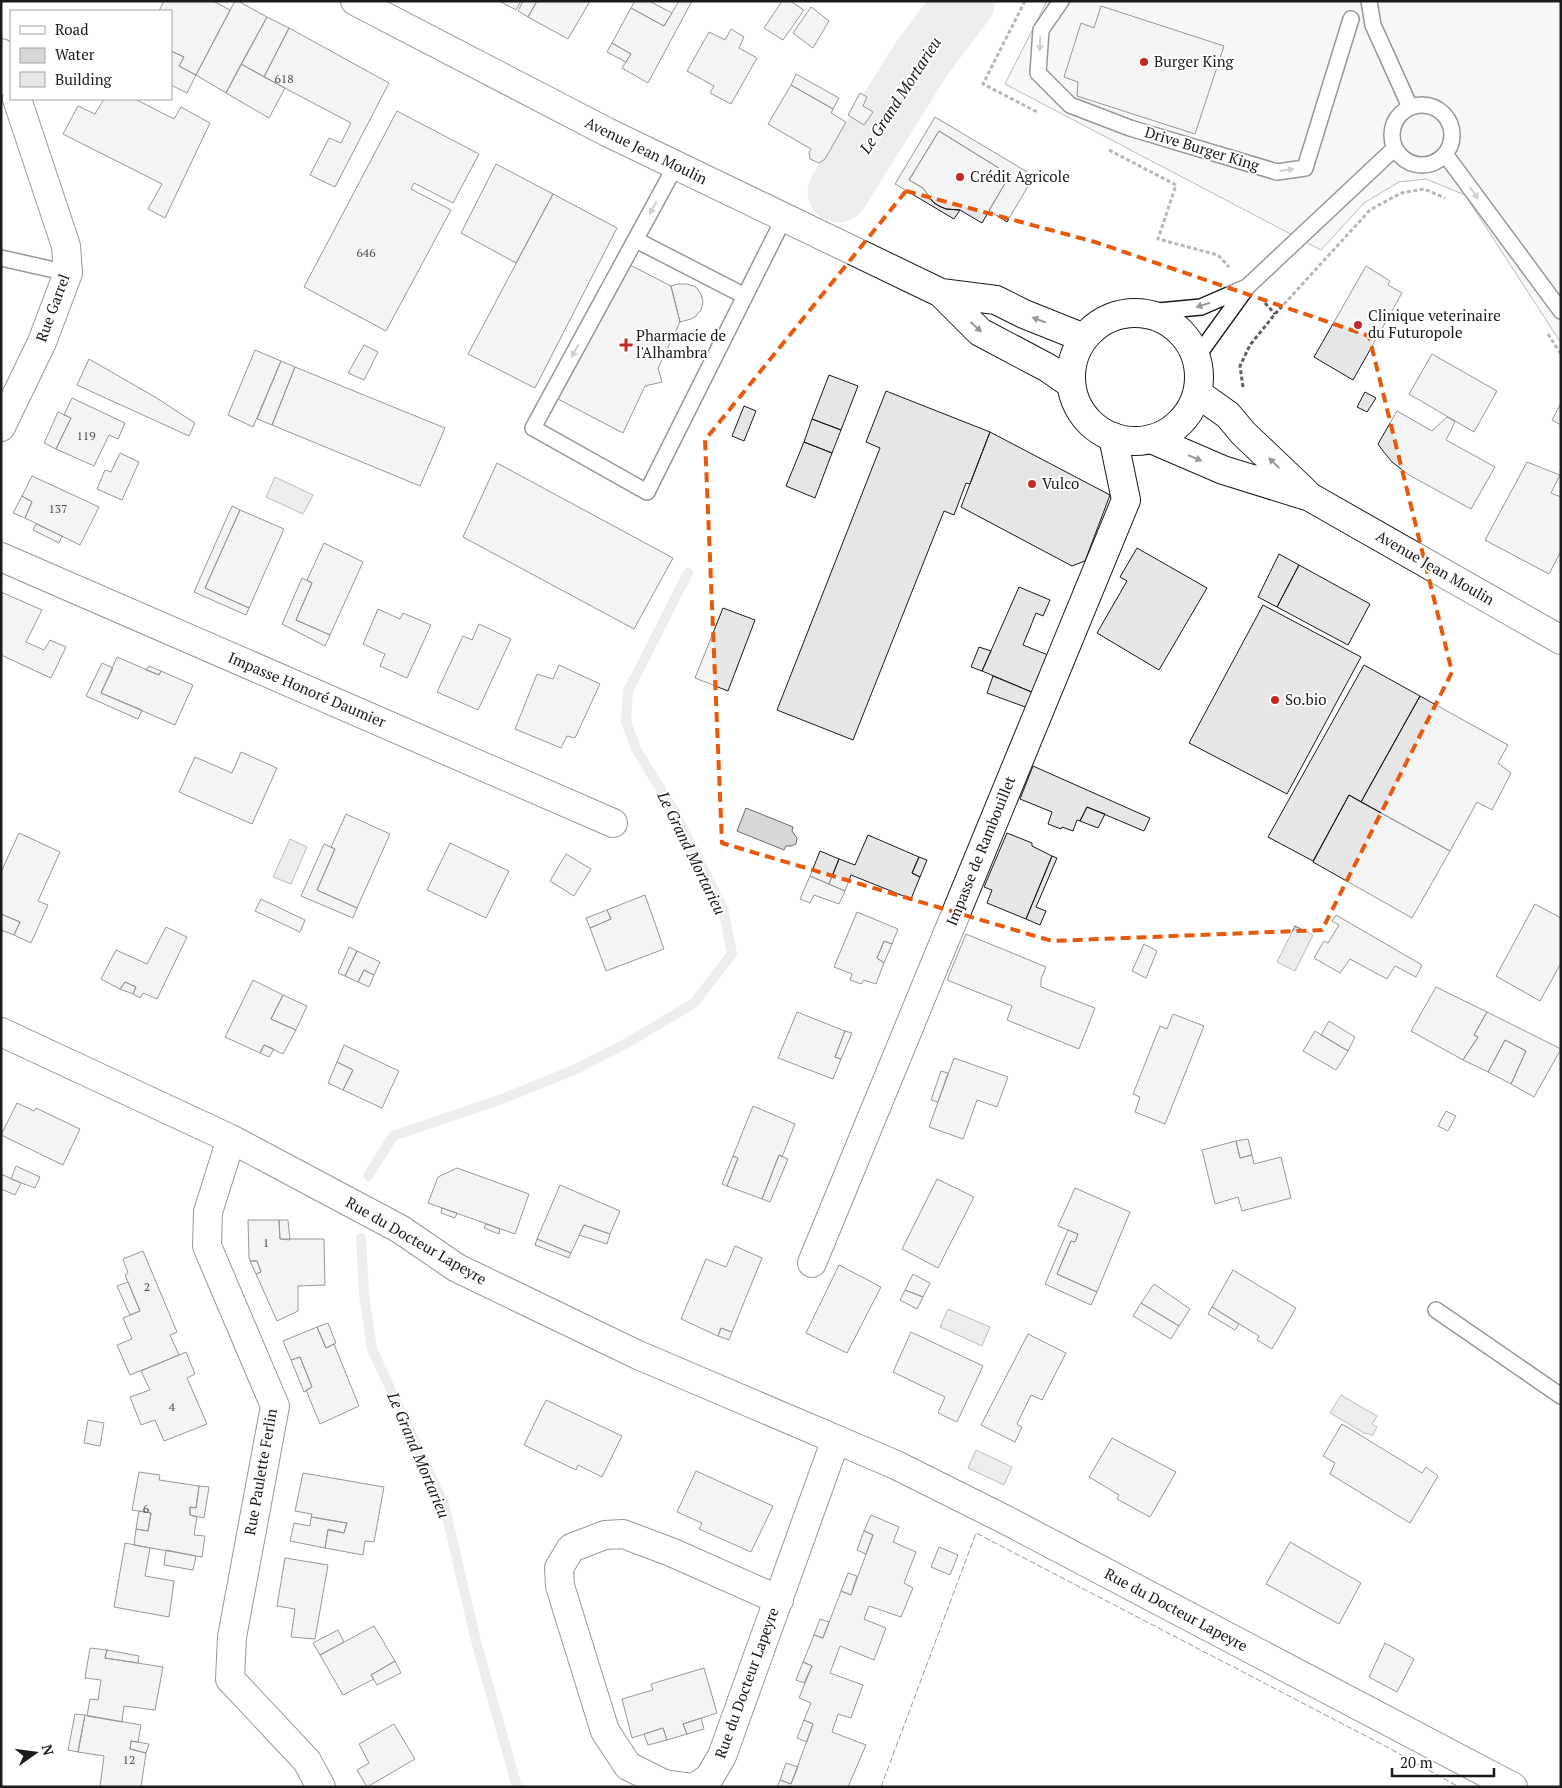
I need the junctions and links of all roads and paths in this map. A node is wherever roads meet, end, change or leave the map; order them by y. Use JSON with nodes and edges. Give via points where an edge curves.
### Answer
{"nodes":[{"id":1,"x":356,"y":1,"type":"edge"},
{"id":2,"x":1025,"y":1,"type":"edge"},
{"id":3,"x":1061,"y":1,"type":"edge"},
{"id":4,"x":1368,"y":1,"type":"edge"},
{"id":5,"x":1351,"y":19,"type":"dead end"},
{"id":6,"x":1,"y":53,"type":"edge"},
{"id":7,"x":10,"y":79,"type":"edge"},
{"id":8,"x":17,"y":100,"type":"edge"},
{"id":9,"x":1410,"y":107,"type":"junction"},
{"id":10,"x":1043,"y":115,"type":"dead end"},
{"id":11,"x":1102,"y":146,"type":"dead end"},
{"id":12,"x":1395,"y":148,"type":"junction"},
{"id":13,"x":1445,"y":154,"type":"junction"},
{"id":14,"x":676,"y":166,"type":"junction"},
{"id":15,"x":1449,"y":200,"type":"dead end"},
{"id":16,"x":784,"y":218,"type":"junction"},
{"id":17,"x":636,"y":240,"type":"junction"},
{"id":18,"x":1,"y":258,"type":"edge"},
{"id":19,"x":68,"y":273,"type":"junction"},
{"id":20,"x":1248,"y":286,"type":"junction"},
{"id":21,"x":940,"y":293,"type":"junction"},
{"id":22,"x":744,"y":296,"type":"junction"},
{"id":23,"x":1561,"y":312,"type":"edge"},
{"id":24,"x":1137,"y":313,"type":"junction"},
{"id":25,"x":1275,"y":314,"type":"junction"},
{"id":26,"x":1545,"y":330,"type":"dead end"},
{"id":27,"x":1084,"y":338,"type":"junction"},
{"id":28,"x":1561,"y":354,"type":"edge"},
{"id":29,"x":1196,"y":358,"type":"junction"},
{"id":30,"x":1072,"y":384,"type":"junction"},
{"id":31,"x":1196,"y":393,"type":"junction"},
{"id":32,"x":1,"y":427,"type":"edge"},
{"id":33,"x":1243,"y":433,"type":"junction"},
{"id":34,"x":1113,"y":437,"type":"junction"},
{"id":35,"x":1151,"y":439,"type":"junction"},
{"id":36,"x":1310,"y":496,"type":"junction"},
{"id":37,"x":1,"y":557,"type":"edge"},
{"id":38,"x":1561,"y":640,"type":"edge"},
{"id":39,"x":613,"y":823,"type":"dead end"},
{"id":40,"x":1,"y":1032,"type":"edge"},
{"id":41,"x":231,"y":1139,"type":"junction"},
{"id":42,"x":812,"y":1263,"type":"dead end"},
{"id":43,"x":1436,"y":1310,"type":"dead end"},
{"id":44,"x":1561,"y":1396,"type":"edge"},
{"id":45,"x":836,"y":1439,"type":"junction"},
{"id":46,"x":779,"y":1600,"type":"junction"},
{"id":47,"x":321,"y":1787,"type":"edge"},
{"id":48,"x":686,"y":1787,"type":"edge"},
{"id":49,"x":695,"y":1787,"type":"edge"},
{"id":50,"x":1513,"y":1787,"type":"edge"}],
"edges":[{"from":1,"to":14,"type":"street","name":"Avenue Jean Moulin"},
{"from":2,"to":10,"type":"path","via":[[983,84]]},
{"from":3,"to":5,"type":"lane","name":"Drive Burger King","one_way":true,"via":[[1040,30],[1038,73],[1070,105],[1130,128],[1277,172],[1305,168]]},
{"from":4,"to":9,"type":"lane","via":[[1374,26]]},
{"from":6,"to":7,"type":"street"},
{"from":8,"to":19,"type":"street","name":"Rue Garrel","via":[[66,246]]},
{"from":9,"to":12,"type":"lane","via":[[1401,112],[1392,128]]},
{"from":9,"to":13,"type":"lane","via":[[1428,105],[1445,116],[1452,135]]},
{"from":11,"to":20,"type":"path","via":[[1176,185],[1158,239],[1218,255]]},
{"from":12,"to":13,"type":"lane","via":[[1408,162],[1418,165],[1438,161]]},
{"from":12,"to":20,"type":"lane"},
{"from":13,"to":23,"type":"lane","one_way":true},
{"from":14,"to":16,"type":"street","name":"Avenue Jean Moulin"},
{"from":14,"to":17,"type":"lane","one_way":true},
{"from":15,"to":25,"type":"path","via":[[1424,189],[1400,193],[1370,210]]},
{"from":16,"to":21,"type":"street","name":"Avenue Jean Moulin"},
{"from":16,"to":22,"type":"lane"},
{"from":17,"to":22,"type":"lane"},
{"from":17,"to":22,"type":"lane","one_way":true,"via":[[533,428],[647,492]]},
{"from":18,"to":19,"type":"lane"},
{"from":19,"to":32,"type":"street","name":"Rue Garrel","via":[[42,342]]},
{"from":20,"to":24,"type":"lane","one_way":true,"via":[[1201,307]]},
{"from":20,"to":25,"type":"path"},
{"from":20,"to":29,"type":"lane"},
{"from":27,"to":21,"type":"street","name":"Avenue Jean Moulin","one_way":true,"via":[[996,300]]},
{"from":21,"to":30,"type":"street","name":"Avenue Jean Moulin","one_way":true,"via":[[980,332]]},
{"from":24,"to":27,"type":"street","via":[[1106,320]]},
{"from":24,"to":29,"type":"street","via":[[1169,323],[1185,337]]},
{"from":25,"to":33,"type":"path","via":[[1250,345],[1240,366],[1252,416]]},
{"from":26,"to":28,"type":"path"},
{"from":27,"to":30,"type":"street","via":[[1076,352]]},
{"from":29,"to":31,"type":"street","via":[[1199,376]]},
{"from":30,"to":34,"type":"street","via":[[1076,402],[1085,416],[1097,429]]},
{"from":31,"to":33,"type":"street","name":"Avenue Jean Moulin","via":[[1228,415]]},
{"from":31,"to":35,"type":"street","via":[[1180,422]]},
{"from":36,"to":33,"type":"street","name":"Avenue Jean Moulin","one_way":true},
{"from":34,"to":35,"type":"street","via":[[1131,441]]},
{"from":34,"to":42,"type":"street","name":"Impasse de Rambouillet","via":[[1126,500]]},
{"from":35,"to":36,"type":"street","name":"Avenue Jean Moulin","one_way":true,"via":[[1223,470]]},
{"from":36,"to":38,"type":"street","name":"Avenue Jean Moulin"},
{"from":37,"to":39,"type":"street","name":"Impasse Honoré Daumier"},
{"from":40,"to":41,"type":"street","name":"Rue du Docteur Lapeyre"},
{"from":41,"to":45,"type":"street","name":"Rue du Docteur Lapeyre","via":[[400,1229],[457,1268],[638,1355]]},
{"from":41,"to":47,"type":"street","name":"Rue Paulette Ferlin","via":[[208,1212],[207,1246],[275,1406],[232,1637],[230,1679],[307,1761]]},
{"from":43,"to":44,"type":"lane"},
{"from":45,"to":46,"type":"street","name":"Rue du Docteur Lapeyre"},
{"from":45,"to":50,"type":"street","name":"Rue du Docteur Lapeyre","via":[[1004,1519]]},
{"from":46,"to":48,"type":"street","name":"Rue du Docteur Lapeyre","via":[[623,1534],[605,1535],[571,1548],[559,1568],[560,1586],[605,1731],[628,1766],[664,1784]]},
{"from":46,"to":49,"type":"street","name":"Rue du Docteur Lapeyre","via":[[722,1756],[709,1778]]}]}
